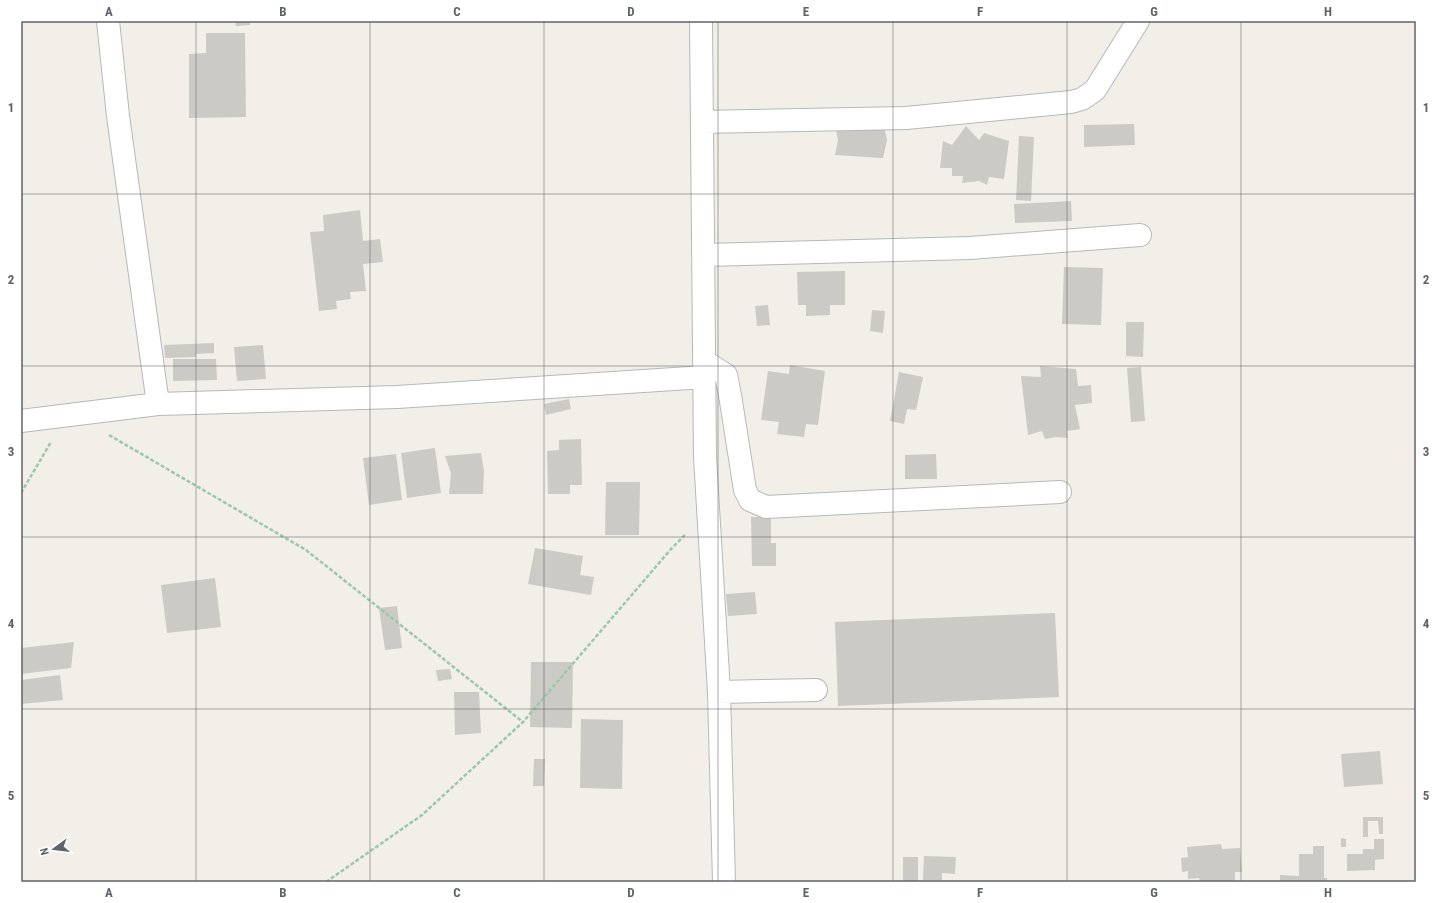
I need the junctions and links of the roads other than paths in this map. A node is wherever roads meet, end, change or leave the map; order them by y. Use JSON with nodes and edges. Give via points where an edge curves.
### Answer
{"nodes":[{"id":1,"x":108,"y":21,"type":"edge"},
{"id":2,"x":701,"y":21,"type":"edge"},
{"id":3,"x":1138,"y":21,"type":"edge"},
{"id":4,"x":702,"y":122,"type":"junction"},
{"id":5,"x":1140,"y":235,"type":"dead end"},
{"id":6,"x":703,"y":255,"type":"junction"},
{"id":7,"x":704,"y":369,"type":"junction"},
{"id":8,"x":158,"y":404,"type":"junction"},
{"id":9,"x":21,"y":420,"type":"edge"},
{"id":10,"x":1060,"y":492,"type":"dead end"},
{"id":11,"x":816,"y":690,"type":"dead end"},
{"id":12,"x":719,"y":692,"type":"junction"},
{"id":13,"x":724,"y":882,"type":"edge"}],
"edges":[{"from":1,"to":8,"type":"street","via":[[118,116]]},
{"from":2,"to":4,"type":"street"},
{"from":3,"to":4,"type":"street","via":[[1095,90],[1082,99],[1071,102],[906,118]]},
{"from":4,"to":6,"type":"street"},
{"from":5,"to":6,"type":"street","via":[[970,248]]},
{"from":6,"to":7,"type":"street"},
{"from":7,"to":8,"type":"street","via":[[397,397]]},
{"from":7,"to":10,"type":"street","via":[[726,375],[745,490],[750,500],[766,507]]},
{"from":7,"to":12,"type":"street","via":[[707,514]]},
{"from":8,"to":9,"type":"street"},
{"from":11,"to":12,"type":"street"},
{"from":12,"to":13,"type":"street"}]}
